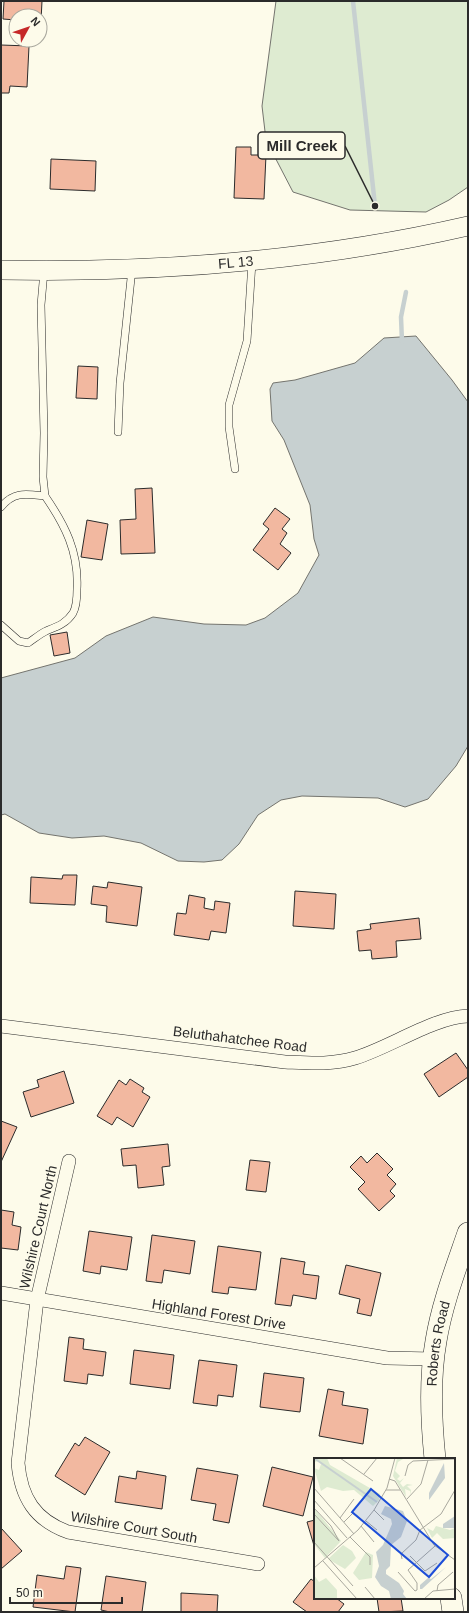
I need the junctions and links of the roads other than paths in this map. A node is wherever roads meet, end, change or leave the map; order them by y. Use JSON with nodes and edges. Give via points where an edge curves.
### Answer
{"nodes":[{"id":1,"x":468,"y":226,"type":"edge"},
{"id":2,"x":252,"y":262,"type":"junction"},
{"id":3,"x":132,"y":269,"type":"junction"},
{"id":4,"x":1,"y":270,"type":"edge"},
{"id":5,"x":44,"y":271,"type":"junction"},
{"id":6,"x":118,"y":432,"type":"dead end"},
{"id":7,"x":235,"y":469,"type":"dead end"},
{"id":8,"x":45,"y":496,"type":"junction"},
{"id":9,"x":1,"y":507,"type":"edge"},
{"id":10,"x":1,"y":625,"type":"edge"},
{"id":11,"x":468,"y":1016,"type":"edge"},
{"id":12,"x":1,"y":1026,"type":"edge"},
{"id":13,"x":69,"y":1161,"type":"dead end"},
{"id":14,"x":468,"y":1233,"type":"edge"},
{"id":15,"x":1,"y":1294,"type":"edge"},
{"id":16,"x":37,"y":1300,"type":"junction"},
{"id":17,"x":433,"y":1359,"type":"junction"},
{"id":18,"x":435,"y":1458,"type":"edge"},
{"id":19,"x":258,"y":1564,"type":"dead end"},
{"id":20,"x":451,"y":1599,"type":"edge"},
{"id":21,"x":453,"y":1612,"type":"edge"}],
"edges":[{"from":1,"to":2,"type":"main road","name":"FL 13","via":[[343,250]]},
{"from":2,"to":3,"type":"main road","name":"FL 13"},
{"from":2,"to":7,"type":"lane","via":[[247,341],[229,405],[229,427]]},
{"from":3,"to":5,"type":"main road","name":"FL 13"},
{"from":3,"to":6,"type":"lane","via":[[120,383]]},
{"from":4,"to":5,"type":"main road","name":"FL 13"},
{"from":5,"to":8,"type":"lane","via":[[41,331]]},
{"from":8,"to":9,"type":"lane","via":[[21,494],[7,499]]},
{"from":8,"to":10,"type":"lane","via":[[58,515],[75,552],[78,575],[77,599],[73,613],[59,627],[46,631],[28,643],[19,641]]},
{"from":11,"to":12,"type":"street","name":"Beluthahatchee Road","via":[[447,1020],[356,1058],[335,1063],[285,1062]]},
{"from":13,"to":16,"type":"street","name":"Wilshire Court North"},
{"from":14,"to":17,"type":"main road","name":"Roberts Road","via":[[444,1304]]},
{"from":15,"to":16,"type":"street","name":"Highland Forest Drive"},
{"from":16,"to":17,"type":"street","name":"Highland Forest Drive","via":[[387,1358]]},
{"from":16,"to":19,"type":"street","name":"Wilshire Court South","via":[[18,1463],[21,1485],[34,1509],[45,1521],[68,1532]]},
{"from":17,"to":18,"type":"main road","name":"Roberts Road","via":[[431,1390]]},
{"from":20,"to":21,"type":"main road"}]}
